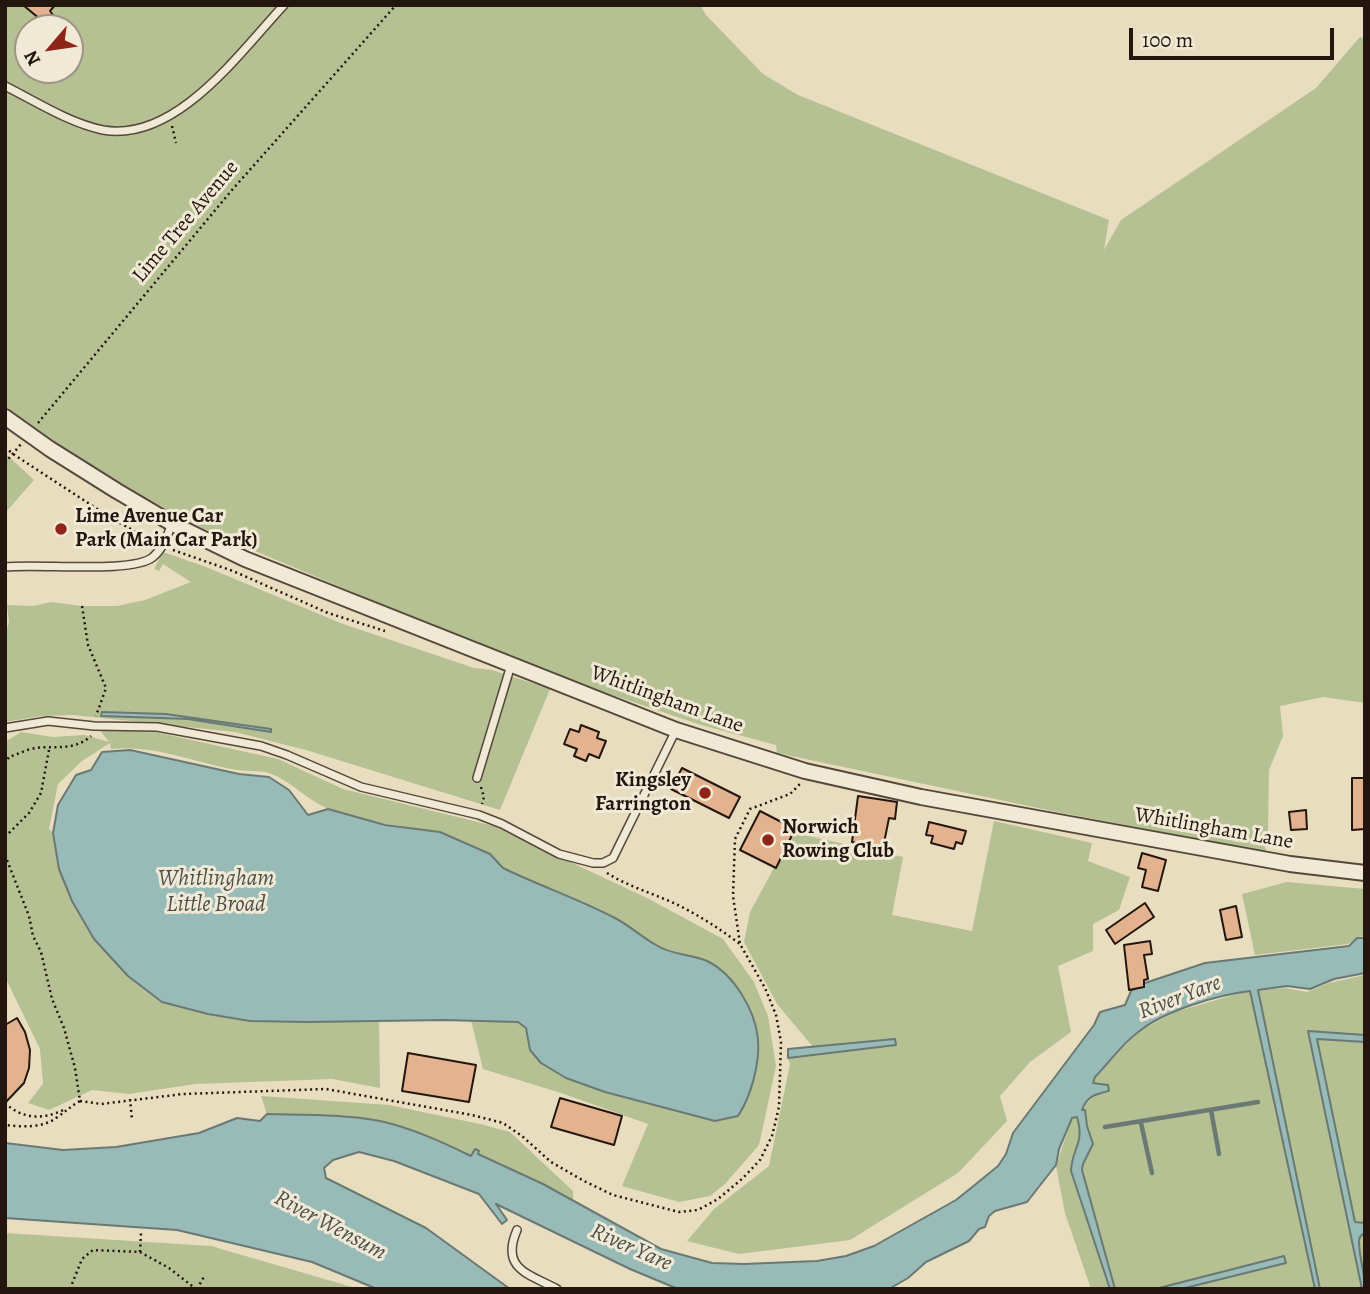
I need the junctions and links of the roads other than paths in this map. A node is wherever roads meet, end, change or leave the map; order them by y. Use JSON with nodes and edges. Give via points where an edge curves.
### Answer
{"nodes":[{"id":1,"x":284,"y":5,"type":"edge"},
{"id":2,"x":5,"y":86,"type":"edge"},
{"id":3,"x":5,"y":417,"type":"edge"},
{"id":4,"x":173,"y":524,"type":"junction"},
{"id":5,"x":5,"y":567,"type":"edge"},
{"id":6,"x":512,"y":664,"type":"junction"},
{"id":7,"x":5,"y":728,"type":"edge"},
{"id":8,"x":676,"y":730,"type":"junction"},
{"id":9,"x":477,"y":778,"type":"road end"},
{"id":10,"x":1365,"y":873,"type":"edge"},
{"id":11,"x":517,"y":1230,"type":"dead end"},
{"id":12,"x":557,"y":1289,"type":"edge"}],
"edges":[{"from":1,"to":2,"type":"lane","via":[[211,84],[170,116],[140,129],[103,130]]},
{"from":3,"to":4,"type":"street","name":"Whitlingham Lane"},
{"from":4,"to":5,"type":"lane","via":[[163,547],[143,564]]},
{"from":4,"to":6,"type":"street","name":"Whitlingham Lane","via":[[245,559]]},
{"from":6,"to":8,"type":"street","name":"Whitlingham Lane"},
{"from":6,"to":9,"type":"lane"},
{"from":7,"to":8,"type":"lane","via":[[48,721],[157,727],[261,746],[361,787],[479,815],[559,854],[593,863],[613,858]]},
{"from":8,"to":10,"type":"street","name":"Whitlingham Lane","via":[[806,771],[948,802],[1290,864]]},
{"from":11,"to":12,"type":"lane","via":[[512,1255],[517,1267]]}]}
